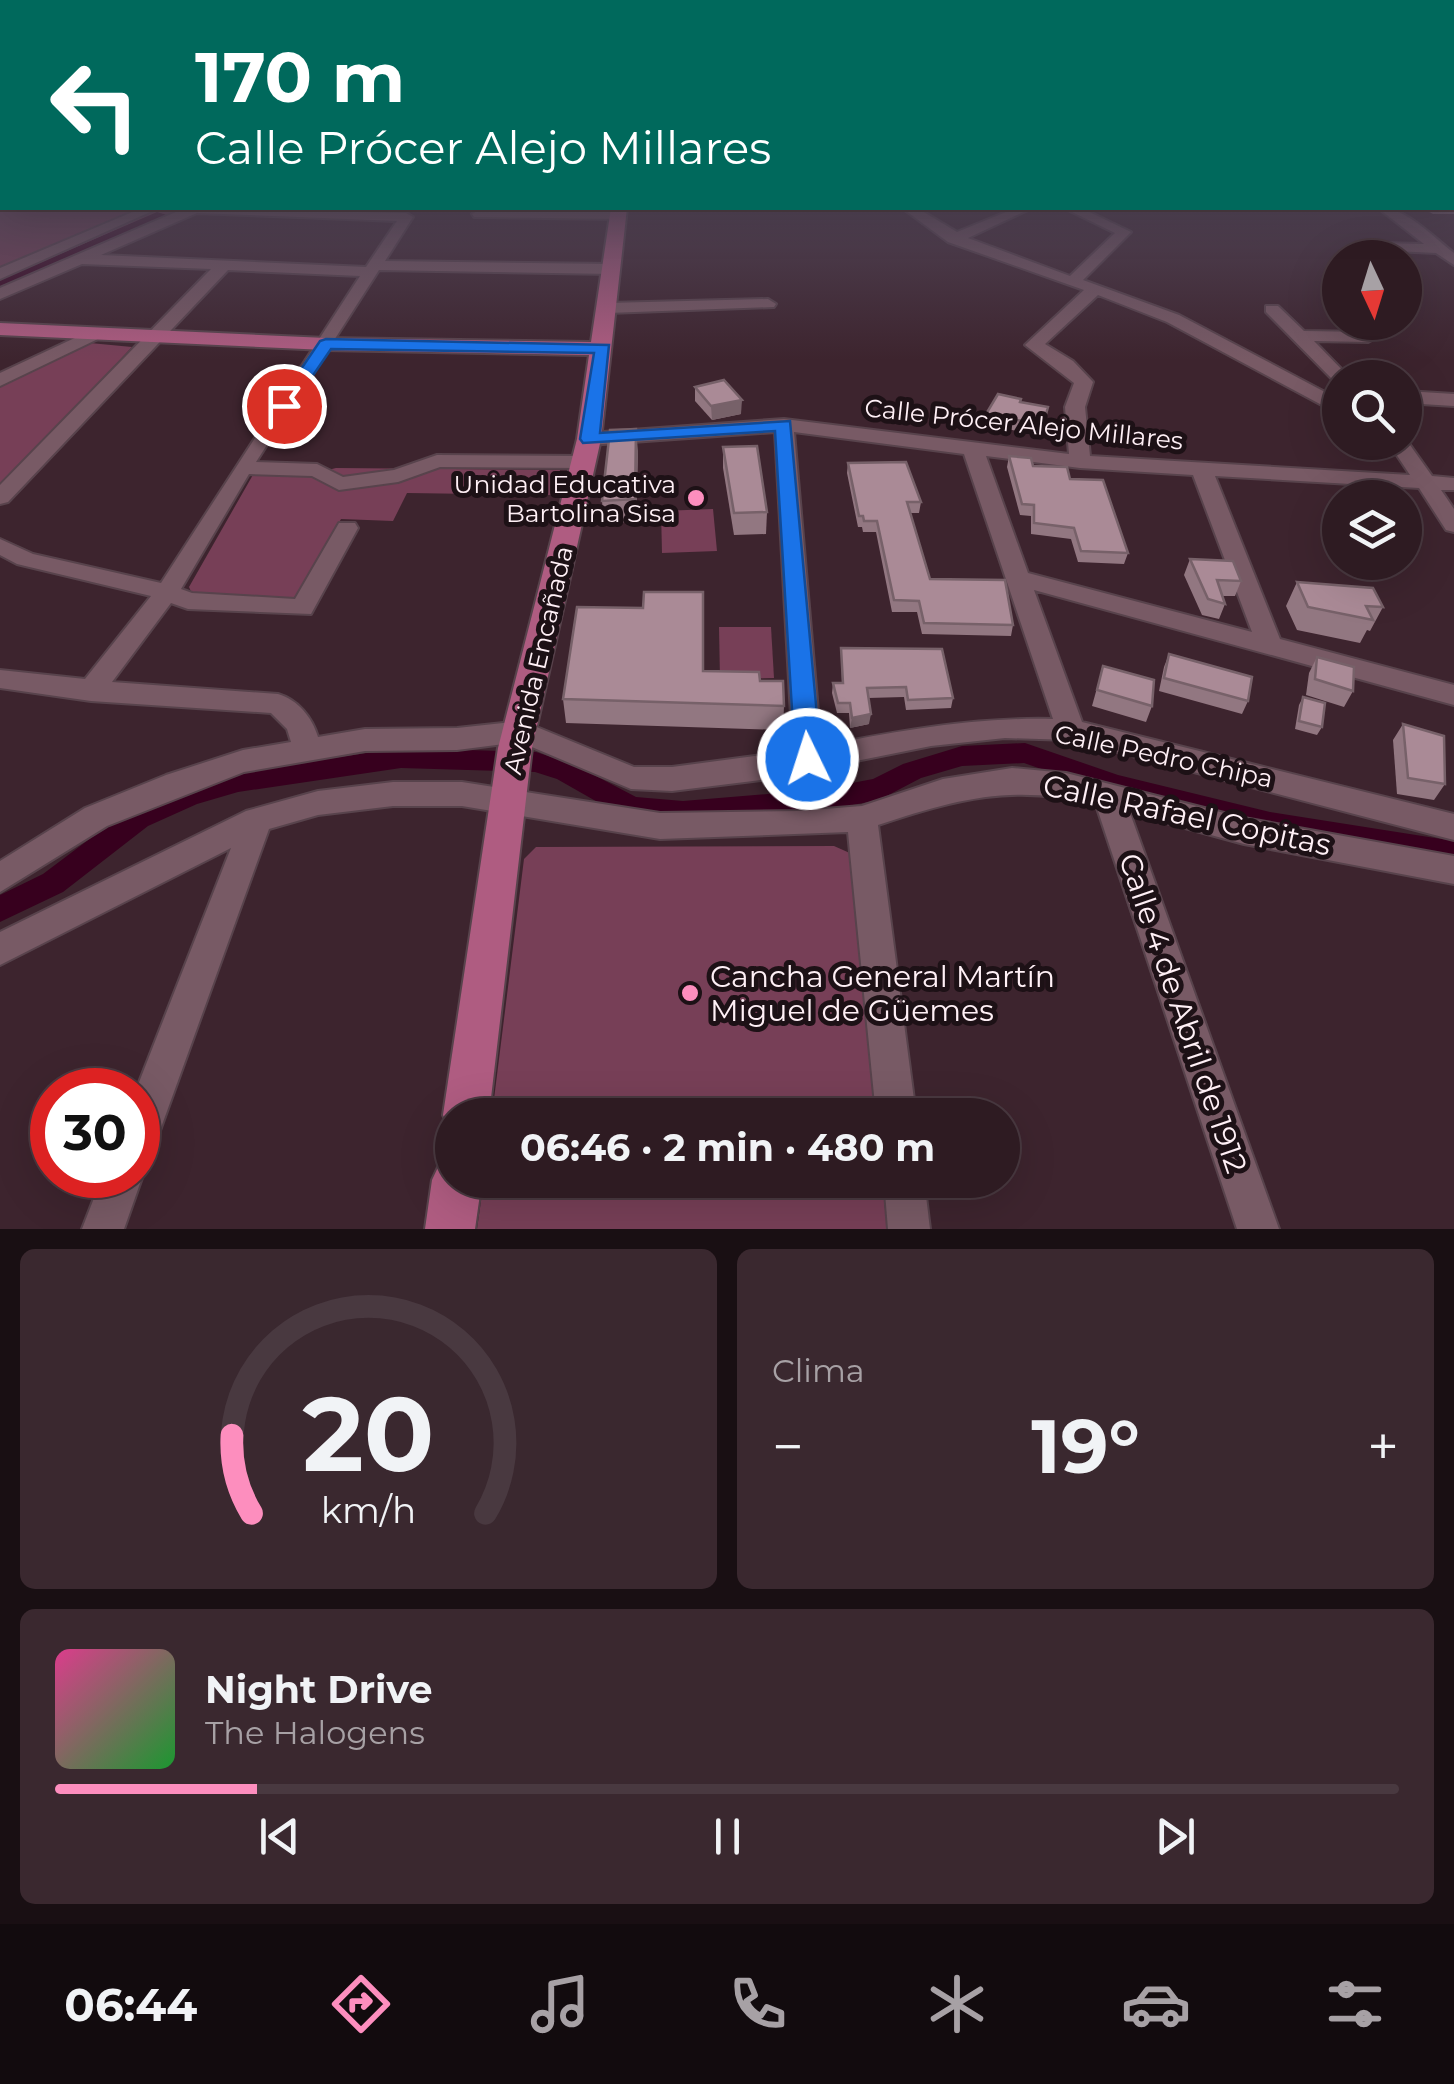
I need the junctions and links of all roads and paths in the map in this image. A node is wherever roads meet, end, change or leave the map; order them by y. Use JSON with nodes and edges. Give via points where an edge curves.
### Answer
{"nodes":[{"id":1,"x":66,"y":245,"type":"edge"},
{"id":2,"x":112,"y":245,"type":"edge"},
{"id":3,"x":388,"y":245,"type":"edge"},
{"id":4,"x":614,"y":245,"type":"edge"},
{"id":5,"x":970,"y":245,"type":"edge"},
{"id":6,"x":1110,"y":245,"type":"edge"},
{"id":7,"x":1435,"y":245,"type":"edge"},
{"id":8,"x":1422,"y":249,"type":"edge"},
{"id":9,"x":1440,"y":249,"type":"junction"},
{"id":10,"x":80,"y":259,"type":"junction"},
{"id":11,"x":1454,"y":260,"type":"edge"},
{"id":12,"x":223,"y":266,"type":"junction"},
{"id":13,"x":373,"y":268,"type":"junction"},
{"id":14,"x":612,"y":269,"type":"junction"},
{"id":15,"x":0,"y":274,"type":"edge"},
{"id":16,"x":1074,"y":280,"type":"junction"},
{"id":17,"x":1094,"y":290,"type":"junction"},
{"id":18,"x":0,"y":294,"type":"edge"},
{"id":19,"x":768,"y":304,"type":"dead end"},
{"id":20,"x":608,"y":308,"type":"junction"},
{"id":21,"x":1272,"y":309,"type":"dead end"},
{"id":22,"x":0,"y":329,"type":"edge"},
{"id":23,"x":96,"y":333,"type":"junction"},
{"id":24,"x":154,"y":336,"type":"junction"},
{"id":25,"x":1299,"y":336,"type":"junction"},
{"id":26,"x":1322,"y":336,"type":"edge"},
{"id":27,"x":326,"y":344,"type":"junction"},
{"id":28,"x":603,"y":349,"type":"junction"},
{"id":29,"x":1323,"y":360,"type":"edge"},
{"id":30,"x":0,"y":380,"type":"edge"},
{"id":31,"x":1422,"y":398,"type":"edge"},
{"id":32,"x":1322,"y":399,"type":"edge"},
{"id":33,"x":1454,"y":400,"type":"edge"},
{"id":34,"x":784,"y":425,"type":"junction"},
{"id":35,"x":973,"y":449,"type":"junction"},
{"id":36,"x":586,"y":450,"type":"junction"},
{"id":37,"x":1411,"y":460,"type":"edge"},
{"id":38,"x":1080,"y":462,"type":"junction"},
{"id":39,"x":242,"y":468,"type":"junction"},
{"id":40,"x":1202,"y":470,"type":"junction"},
{"id":41,"x":1426,"y":482,"type":"junction"},
{"id":42,"x":1454,"y":484,"type":"edge"},
{"id":43,"x":0,"y":497,"type":"edge"},
{"id":44,"x":1454,"y":525,"type":"edge"},
{"id":45,"x":347,"y":528,"type":"dead end"},
{"id":46,"x":0,"y":546,"type":"edge"},
{"id":47,"x":1020,"y":578,"type":"junction"},
{"id":48,"x":166,"y":592,"type":"junction"},
{"id":49,"x":1270,"y":646,"type":"junction"},
{"id":50,"x":1,"y":679,"type":"edge"},
{"id":51,"x":91,"y":691,"type":"junction"},
{"id":52,"x":1454,"y":696,"type":"edge"},
{"id":53,"x":1071,"y":730,"type":"junction"},
{"id":54,"x":307,"y":748,"type":"junction"},
{"id":55,"x":808,"y":759,"type":"junction"},
{"id":56,"x":514,"y":767,"type":"junction"},
{"id":57,"x":1109,"y":798,"type":"junction"},
{"id":58,"x":862,"y":818,"type":"junction"},
{"id":59,"x":257,"y":820,"type":"junction"},
{"id":60,"x":1454,"y":827,"type":"edge"},
{"id":61,"x":1454,"y":870,"type":"edge"},
{"id":62,"x":0,"y":878,"type":"edge"},
{"id":63,"x":0,"y":949,"type":"edge"},
{"id":64,"x":160,"y":1078,"type":"edge"},
{"id":65,"x":468,"y":1098,"type":"edge"},
{"id":66,"x":894,"y":1098,"type":"edge"},
{"id":67,"x":114,"y":1198,"type":"edge"},
{"id":68,"x":454,"y":1198,"type":"edge"},
{"id":69,"x":906,"y":1198,"type":"edge"},
{"id":70,"x":102,"y":1229,"type":"edge"},
{"id":71,"x":450,"y":1229,"type":"edge"},
{"id":72,"x":909,"y":1229,"type":"edge"},
{"id":73,"x":1258,"y":1229,"type":"edge"}],
"edges":[{"from":1,"to":15,"type":"street"},
{"from":2,"to":10,"type":"street"},
{"from":3,"to":13,"type":"street"},
{"from":4,"to":14,"type":"main road","name":"Avenida Encañada"},
{"from":5,"to":16,"type":"street"},
{"from":6,"to":16,"type":"street"},
{"from":7,"to":9,"type":"street"},
{"from":8,"to":9,"type":"street"},
{"from":9,"to":11,"type":"street"},
{"from":10,"to":12,"type":"street"},
{"from":10,"to":18,"type":"street"},
{"from":12,"to":13,"type":"street"},
{"from":12,"to":24,"type":"street"},
{"from":13,"to":14,"type":"street"},
{"from":13,"to":27,"type":"street"},
{"from":14,"to":20,"type":"main road","name":"Avenida Encañada"},
{"from":16,"to":17,"type":"street"},
{"from":17,"to":32,"type":"street","via":[[1185,325]]},
{"from":17,"to":38,"type":"street","via":[[1034,344],[1084,382],[1075,407]]},
{"from":19,"to":20,"type":"street"},
{"from":20,"to":28,"type":"main road","name":"Avenida Encañada"},
{"from":21,"to":25,"type":"street"},
{"from":22,"to":23,"type":"main road"},
{"from":23,"to":24,"type":"main road"},
{"from":23,"to":30,"type":"street"},
{"from":24,"to":27,"type":"main road"},
{"from":24,"to":43,"type":"street"},
{"from":25,"to":26,"type":"street"},
{"from":25,"to":29,"type":"street"},
{"from":27,"to":28,"type":"main road"},
{"from":27,"to":39,"type":"street"},
{"from":28,"to":36,"type":"main road","name":"Avenida Encañada"},
{"from":31,"to":33,"type":"street"},
{"from":34,"to":35,"type":"street","name":"Calle Prócer Alejo Millares"},
{"from":34,"to":36,"type":"street","name":"Calle Prócer Alejo Millares"},
{"from":34,"to":55,"type":"street"},
{"from":35,"to":38,"type":"street","name":"Calle Prócer Alejo Millares"},
{"from":35,"to":47,"type":"street"},
{"from":36,"to":39,"type":"street","name":"Calle Prócer Alejo Millares","via":[[438,461],[398,476],[339,484],[317,470]]},
{"from":36,"to":56,"type":"main road","name":"Avenida Encañada"},
{"from":37,"to":41,"type":"street"},
{"from":38,"to":40,"type":"street","name":"Calle Prócer Alejo Millares"},
{"from":39,"to":48,"type":"street"},
{"from":40,"to":41,"type":"street","name":"Calle Prócer Alejo Millares"},
{"from":40,"to":49,"type":"street"},
{"from":41,"to":42,"type":"street","name":"Calle Prócer Alejo Millares"},
{"from":41,"to":44,"type":"street"},
{"from":45,"to":48,"type":"street","via":[[302,608],[188,601]]},
{"from":46,"to":48,"type":"street"},
{"from":47,"to":49,"type":"street"},
{"from":47,"to":53,"type":"street"},
{"from":48,"to":51,"type":"street"},
{"from":49,"to":52,"type":"street"},
{"from":50,"to":51,"type":"street"},
{"from":51,"to":54,"type":"street","via":[[278,704],[300,724]]},
{"from":53,"to":55,"type":"street","name":"Calle Pedro Chipa","via":[[931,735]]},
{"from":53,"to":60,"type":"street","name":"Calle Pedro Chipa"},
{"from":54,"to":56,"type":"street","via":[[457,739]]},
{"from":54,"to":62,"type":"street","via":[[243,761],[96,817]]},
{"from":55,"to":56,"type":"street","name":"Calle Pedro Chipa","via":[[672,779]]},
{"from":56,"to":58,"type":"street","name":"Calle Rafael Copitas","via":[[660,826]]},
{"from":56,"to":59,"type":"street","name":"Calle Rafael Copitas","via":[[462,794],[318,803]]},
{"from":56,"to":65,"type":"main road","name":"Avenida Encañada"},
{"from":57,"to":58,"type":"street","name":"Calle Rafael Copitas","via":[[1012,780],[961,787]]},
{"from":57,"to":61,"type":"street","name":"Calle Rafael Copitas"},
{"from":57,"to":73,"type":"street","name":"Calle 4 de Abril de 1912"},
{"from":58,"to":66,"type":"street"},
{"from":59,"to":63,"type":"street","name":"Calle Rafael Copitas"},
{"from":59,"to":64,"type":"street"},
{"from":67,"to":70,"type":"street"},
{"from":68,"to":71,"type":"main road"},
{"from":69,"to":72,"type":"street"}]}
